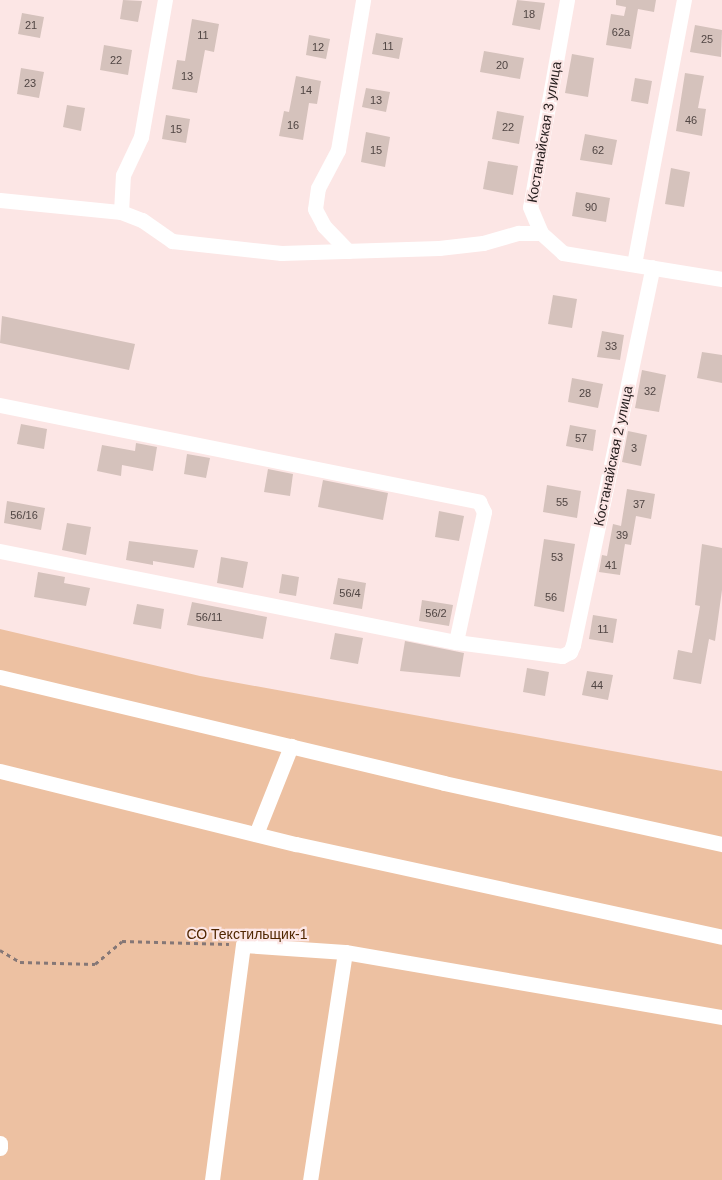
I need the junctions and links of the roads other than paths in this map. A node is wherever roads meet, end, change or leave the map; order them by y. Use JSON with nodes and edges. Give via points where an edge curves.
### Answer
{"nodes":[{"id":1,"x":165,"y":0,"type":"edge"},
{"id":2,"x":362,"y":0,"type":"edge"},
{"id":3,"x":567,"y":0,"type":"edge"},
{"id":4,"x":684,"y":0,"type":"edge"},
{"id":5,"x":0,"y":200,"type":"edge"},
{"id":6,"x":121,"y":212,"type":"junction"},
{"id":7,"x":541,"y":234,"type":"junction"},
{"id":8,"x":348,"y":250,"type":"junction"},
{"id":9,"x":634,"y":264,"type":"junction"},
{"id":10,"x":653,"y":267,"type":"junction"},
{"id":11,"x":722,"y":278,"type":"edge"},
{"id":12,"x":0,"y":405,"type":"edge"},
{"id":13,"x":0,"y":551,"type":"edge"},
{"id":14,"x":456,"y":642,"type":"junction"},
{"id":15,"x":0,"y":677,"type":"edge"},
{"id":16,"x":290,"y":746,"type":"junction"},
{"id":17,"x":0,"y":771,"type":"edge"},
{"id":18,"x":256,"y":834,"type":"junction"},
{"id":19,"x":722,"y":844,"type":"edge"},
{"id":20,"x":722,"y":937,"type":"edge"},
{"id":21,"x":345,"y":952,"type":"junction"},
{"id":22,"x":722,"y":1017,"type":"edge"},
{"id":23,"x":0,"y":1143,"type":"edge"},
{"id":24,"x":0,"y":1148,"type":"edge"},
{"id":25,"x":212,"y":1180,"type":"edge"},
{"id":26,"x":310,"y":1180,"type":"edge"}],
"edges":[{"from":1,"to":6,"type":"street","via":[[141,137],[123,175]]},
{"from":2,"to":8,"type":"street","via":[[338,150],[318,188],[315,209],[324,226]]},
{"from":3,"to":7,"type":"street","name":"Костанайская 3 улица","via":[[530,207]]},
{"from":4,"to":9,"type":"street"},
{"from":5,"to":6,"type":"street"},
{"from":6,"to":8,"type":"street","via":[[142,220],[172,241],[281,253]]},
{"from":7,"to":8,"type":"street","via":[[519,232],[483,243],[440,248]]},
{"from":7,"to":9,"type":"street","name":"Костанайская 3 улица","via":[[563,253]]},
{"from":9,"to":10,"type":"street"},
{"from":10,"to":11,"type":"street"},
{"from":10,"to":14,"type":"street","name":"Костанайская 2 улица","via":[[574,645],[562,656]]},
{"from":12,"to":14,"type":"street","via":[[479,502],[484,512]]},
{"from":13,"to":14,"type":"street"},
{"from":15,"to":16,"type":"street"},
{"from":16,"to":18,"type":"street"},
{"from":16,"to":19,"type":"street"},
{"from":17,"to":18,"type":"street"},
{"from":18,"to":20,"type":"street"},
{"from":21,"to":22,"type":"street"},
{"from":21,"to":25,"type":"street","via":[[243,945]]},
{"from":21,"to":26,"type":"street"},
{"from":23,"to":24,"type":"street"}]}
